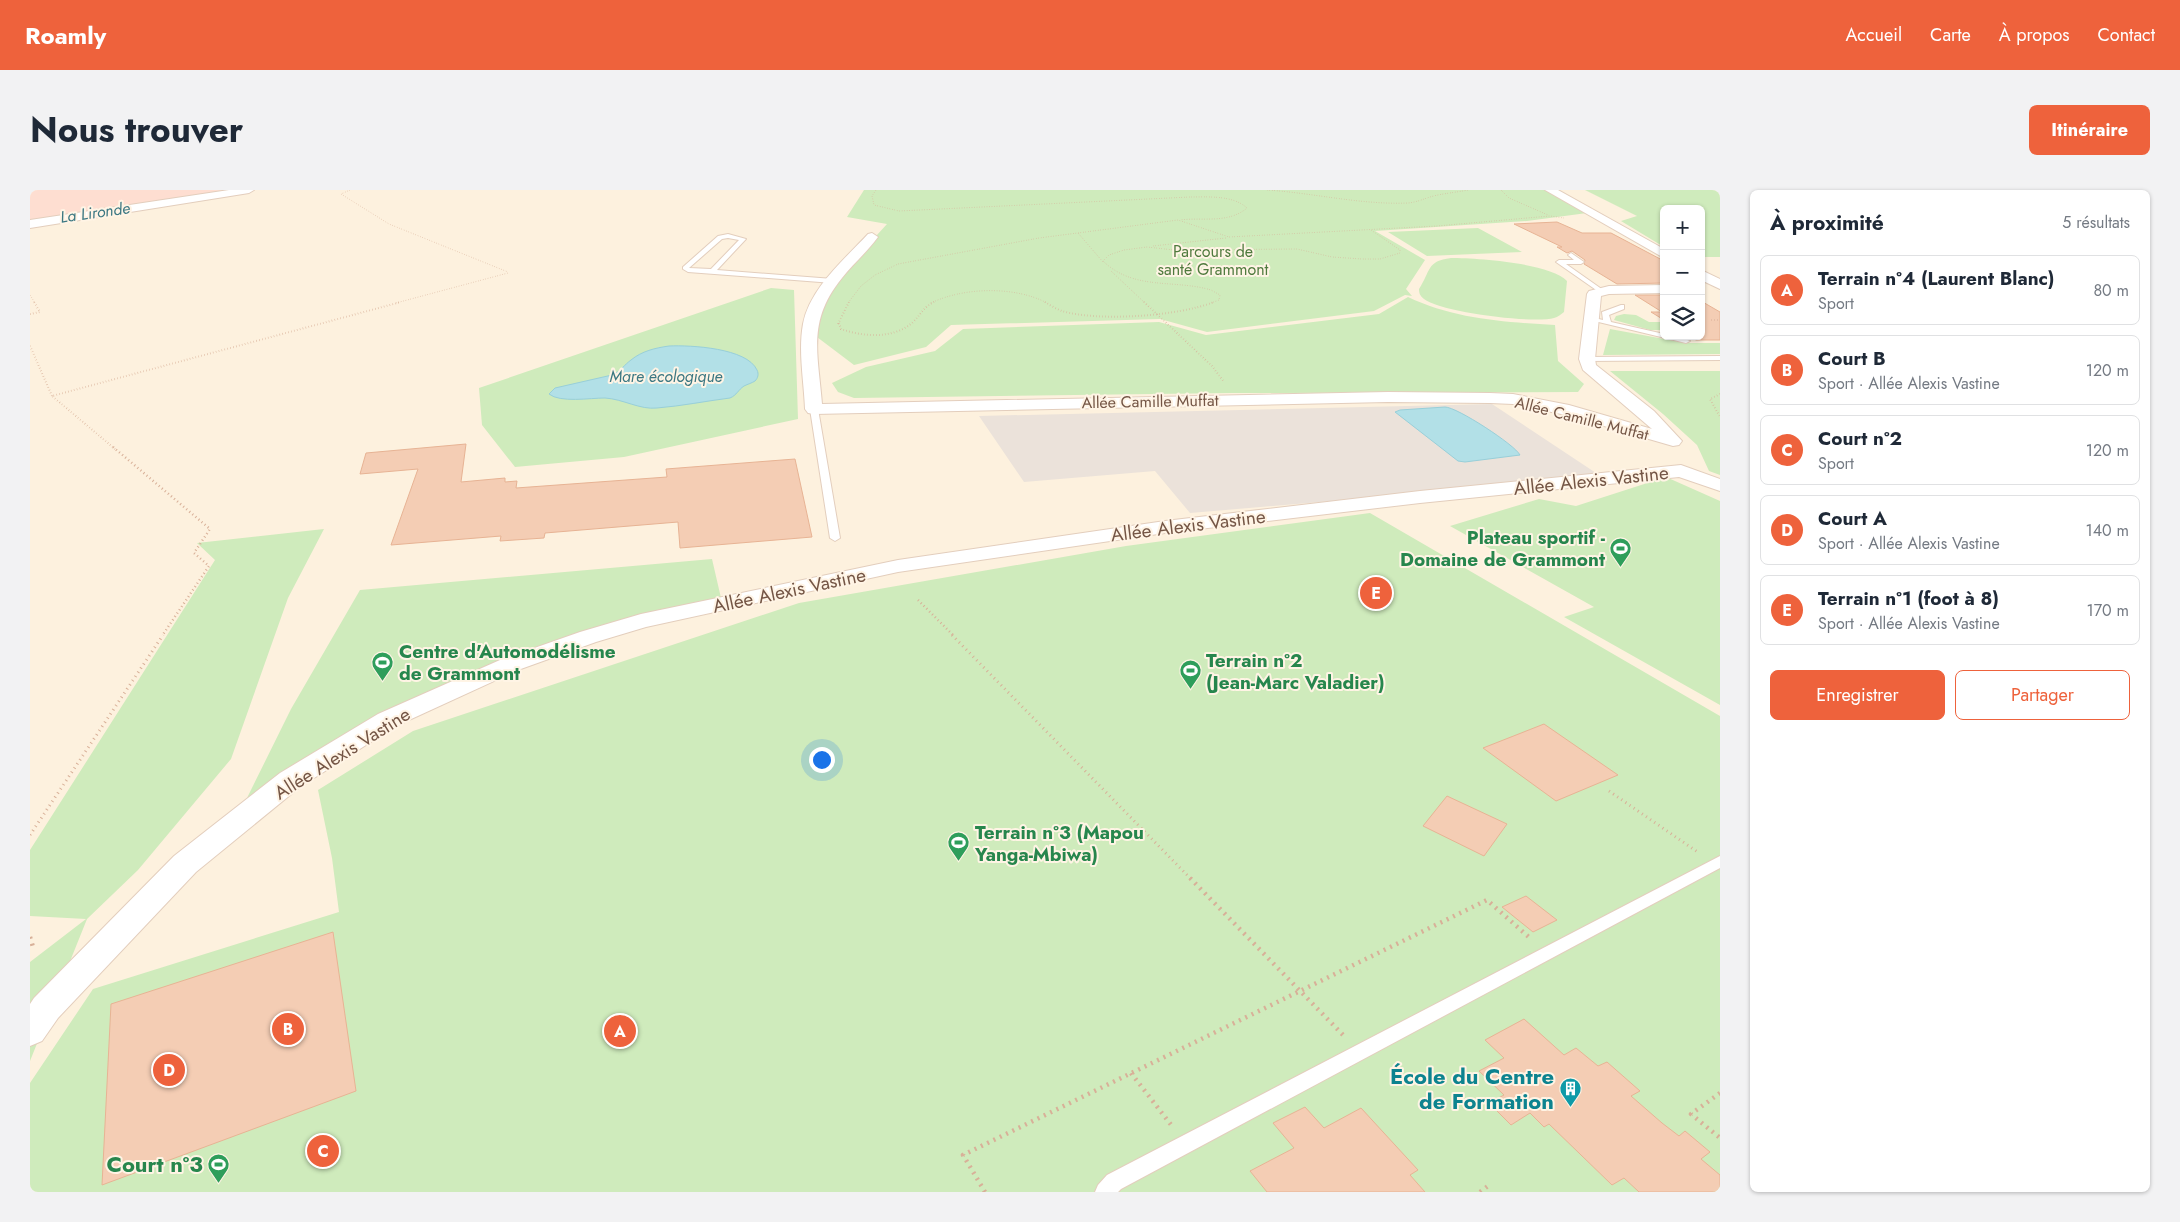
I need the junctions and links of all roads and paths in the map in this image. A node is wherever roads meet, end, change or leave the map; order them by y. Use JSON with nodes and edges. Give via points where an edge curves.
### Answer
{"nodes":[{"id":1,"x":183,"y":190,"type":"edge"},
{"id":2,"x":249,"y":190,"type":"edge"},
{"id":3,"x":350,"y":190,"type":"edge"},
{"id":4,"x":876,"y":190,"type":"edge"},
{"id":5,"x":1267,"y":190,"type":"edge"},
{"id":6,"x":1468,"y":190,"type":"edge"},
{"id":7,"x":1501,"y":190,"type":"edge"},
{"id":8,"x":1550,"y":190,"type":"edge"},
{"id":9,"x":212,"y":196,"type":"junction"},
{"id":10,"x":1550,"y":216,"type":"junction"},
{"id":11,"x":1570,"y":219,"type":"dead end"},
{"id":12,"x":1178,"y":220,"type":"junction"},
{"id":13,"x":30,"y":224,"type":"edge"},
{"id":14,"x":1371,"y":230,"type":"junction"},
{"id":15,"x":1077,"y":232,"type":"junction"},
{"id":16,"x":872,"y":237,"type":"dead end"},
{"id":17,"x":1229,"y":237,"type":"junction"},
{"id":18,"x":1147,"y":247,"type":"junction"},
{"id":19,"x":1660,"y":252,"type":"edge"},
{"id":20,"x":1571,"y":255,"type":"dead end"},
{"id":21,"x":1104,"y":262,"type":"junction"},
{"id":22,"x":1109,"y":269,"type":"junction"},
{"id":23,"x":711,"y":270,"type":"junction"},
{"id":24,"x":1705,"y":276,"type":"edge"},
{"id":25,"x":833,"y":281,"type":"junction"},
{"id":26,"x":1720,"y":285,"type":"edge"},
{"id":27,"x":1720,"y":288,"type":"edge"},
{"id":28,"x":1660,"y":289,"type":"edge"},
{"id":29,"x":1705,"y":289,"type":"edge"},
{"id":30,"x":1601,"y":291,"type":"junction"},
{"id":31,"x":30,"y":295,"type":"edge"},
{"id":32,"x":1621,"y":307,"type":"dead end"},
{"id":33,"x":1154,"y":313,"type":"junction"},
{"id":34,"x":30,"y":314,"type":"edge"},
{"id":35,"x":1590,"y":319,"type":"junction"},
{"id":36,"x":1711,"y":320,"type":"dead end"},
{"id":37,"x":1720,"y":320,"type":"edge"},
{"id":38,"x":1607,"y":322,"type":"junction"},
{"id":39,"x":839,"y":323,"type":"junction"},
{"id":40,"x":809,"y":331,"type":"junction"},
{"id":41,"x":1660,"y":335,"type":"edge"},
{"id":42,"x":1682,"y":340,"type":"edge"},
{"id":43,"x":1686,"y":341,"type":"dead end"},
{"id":44,"x":30,"y":346,"type":"edge"},
{"id":45,"x":1720,"y":358,"type":"edge"},
{"id":46,"x":1588,"y":363,"type":"junction"},
{"id":47,"x":1720,"y":366,"type":"edge"},
{"id":48,"x":1720,"y":394,"type":"edge"},
{"id":49,"x":52,"y":396,"type":"junction"},
{"id":50,"x":1237,"y":400,"type":"junction"},
{"id":51,"x":814,"y":409,"type":"junction"},
{"id":52,"x":1720,"y":417,"type":"edge"},
{"id":53,"x":1673,"y":441,"type":"junction"},
{"id":54,"x":1681,"y":471,"type":"junction"},
{"id":55,"x":1720,"y":485,"type":"edge"},
{"id":56,"x":836,"y":538,"type":"dead end"},
{"id":57,"x":918,"y":600,"type":"dead end"},
{"id":58,"x":1609,"y":791,"type":"dead end"},
{"id":59,"x":30,"y":835,"type":"edge"},
{"id":60,"x":1718,"y":862,"type":"edge"},
{"id":61,"x":30,"y":937,"type":"edge"},
{"id":62,"x":30,"y":949,"type":"edge"},
{"id":63,"x":1546,"y":953,"type":"junction"},
{"id":64,"x":1301,"y":991,"type":"junction"},
{"id":65,"x":30,"y":1031,"type":"edge"},
{"id":66,"x":1359,"y":1051,"type":"junction"},
{"id":67,"x":1131,"y":1073,"type":"junction"},
{"id":68,"x":1720,"y":1093,"type":"edge"},
{"id":69,"x":1720,"y":1138,"type":"edge"},
{"id":70,"x":1186,"y":1143,"type":"junction"},
{"id":71,"x":1488,"y":1186,"type":"dead end"},
{"id":72,"x":985,"y":1192,"type":"edge"},
{"id":73,"x":1105,"y":1192,"type":"edge"},
{"id":74,"x":1480,"y":1192,"type":"edge"}],
"edges":[{"from":1,"to":9,"type":"street"},
{"from":2,"to":9,"type":"street"},
{"from":3,"to":49,"type":"path","via":[[341,194],[389,224],[508,273]]},
{"from":4,"to":12,"type":"path","via":[[872,196],[874,205],[898,211],[1190,197],[1241,202],[1247,208],[1231,217]]},
{"from":5,"to":6,"type":"path","via":[[1333,199],[1406,203],[1419,202],[1436,194]]},
{"from":7,"to":10,"type":"path","via":[[1509,198]]},
{"from":8,"to":19,"type":"street"},
{"from":9,"to":13,"type":"street"},
{"from":10,"to":11,"type":"path"},
{"from":10,"to":14,"type":"path"},
{"from":12,"to":15,"type":"path"},
{"from":12,"to":17,"type":"path"},
{"from":14,"to":17,"type":"path"},
{"from":14,"to":18,"type":"path","via":[[1400,252],[1380,259],[1362,259],[1332,257],[1297,249],[1174,250]]},
{"from":15,"to":21,"type":"path"},
{"from":15,"to":39,"type":"path","via":[[898,264],[861,286],[850,299]]},
{"from":16,"to":25,"type":"street"},
{"from":17,"to":18,"type":"path"},
{"from":18,"to":21,"type":"path","via":[[1109,255]]},
{"from":20,"to":30,"type":"lane","via":[[1581,262],[1559,262]]},
{"from":21,"to":22,"type":"path"},
{"from":22,"to":33,"type":"path"},
{"from":22,"to":33,"type":"path","via":[[1125,276],[1210,289],[1220,295],[1220,300],[1209,305]]},
{"from":23,"to":23,"type":"lane","via":[[743,239],[743,238],[720,237],[685,268]]},
{"from":23,"to":25,"type":"lane","via":[[716,273]]},
{"from":24,"to":26,"type":"street"},
{"from":25,"to":40,"type":"street","via":[[812,317]]},
{"from":27,"to":29,"type":"street"},
{"from":28,"to":30,"type":"street"},
{"from":30,"to":35,"type":"street","via":[[1594,294]]},
{"from":31,"to":34,"type":"path","via":[[40,312]]},
{"from":32,"to":38,"type":"lane","via":[[1605,314]]},
{"from":33,"to":39,"type":"path","via":[[1084,314],[1061,311],[1037,298],[1021,294],[991,292],[958,294],[933,302],[910,325],[877,334],[852,334],[842,329]]},
{"from":33,"to":50,"type":"path","via":[[1212,366]]},
{"from":35,"to":38,"type":"lane"},
{"from":35,"to":46,"type":"street"},
{"from":36,"to":37,"type":"path"},
{"from":38,"to":41,"type":"lane"},
{"from":39,"to":40,"type":"path","via":[[828,330]]},
{"from":40,"to":51,"type":"street"},
{"from":42,"to":43,"type":"lane"},
{"from":44,"to":49,"type":"path"},
{"from":45,"to":46,"type":"lane"},
{"from":46,"to":47,"type":"lane"},
{"from":46,"to":53,"type":"street"},
{"from":48,"to":52,"type":"path","via":[[1710,399]]},
{"from":49,"to":59,"type":"path","via":[[210,529],[194,553],[209,566]]},
{"from":50,"to":51,"type":"street","name":"Allée Camille Muffat"},
{"from":50,"to":53,"type":"street","name":"Allée Camille Muffat","via":[[1514,399],[1568,410]]},
{"from":51,"to":56,"type":"lane"},
{"from":53,"to":54,"type":"street"},
{"from":54,"to":55,"type":"street"},
{"from":54,"to":65,"type":"street","name":"Allée Alexis Vastine","via":[[1420,496],[1174,526],[908,565],[641,621],[588,636],[509,665],[387,720],[290,780],[185,864],[46,1008]]},
{"from":57,"to":64,"type":"path"},
{"from":58,"to":60,"type":"path","via":[[1654,824]]},
{"from":60,"to":63,"type":"lane"},
{"from":61,"to":62,"type":"path","via":[[33,947]]},
{"from":63,"to":64,"type":"path","via":[[1487,900]]},
{"from":63,"to":66,"type":"lane"},
{"from":64,"to":66,"type":"path"},
{"from":64,"to":67,"type":"path"},
{"from":66,"to":70,"type":"lane"},
{"from":67,"to":70,"type":"path"},
{"from":67,"to":72,"type":"path","via":[[963,1155]]},
{"from":68,"to":69,"type":"path","via":[[1691,1114]]},
{"from":70,"to":73,"type":"lane","via":[[1114,1182]]},
{"from":71,"to":74,"type":"path"}]}
